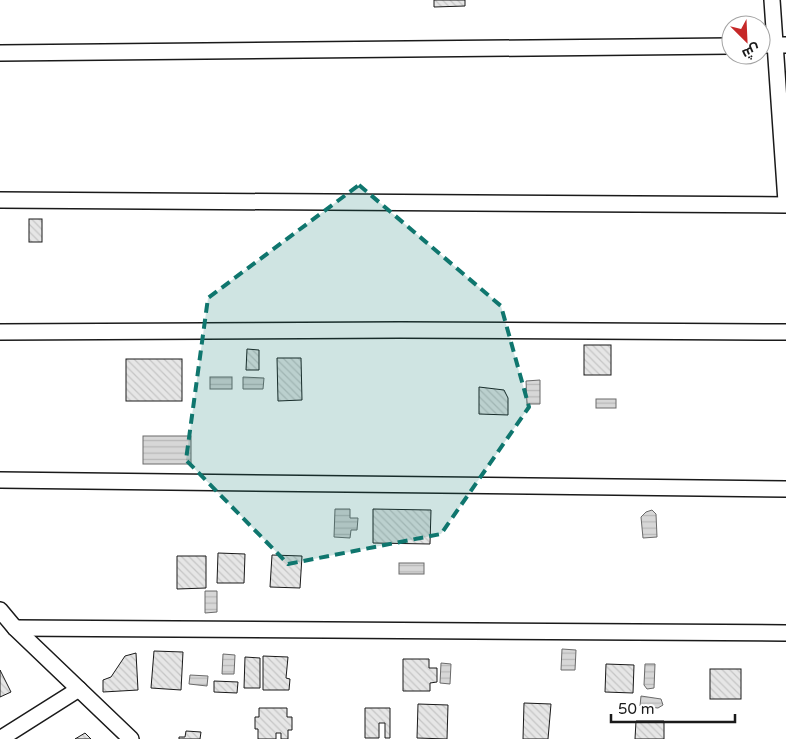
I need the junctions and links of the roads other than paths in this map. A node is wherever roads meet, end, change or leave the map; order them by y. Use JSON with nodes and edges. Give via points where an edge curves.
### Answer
{"nodes":[{"id":1,"x":772,"y":0,"type":"edge"},
{"id":2,"x":774,"y":45,"type":"edge"},
{"id":3,"x":721,"y":46,"type":"edge"},
{"id":4,"x":0,"y":53,"type":"edge"},
{"id":5,"x":0,"y":200,"type":"edge"},
{"id":6,"x":786,"y":203,"type":"edge"},
{"id":7,"x":0,"y":332,"type":"edge"},
{"id":8,"x":786,"y":332,"type":"edge"},
{"id":9,"x":0,"y":480,"type":"edge"},
{"id":10,"x":786,"y":489,"type":"edge"},
{"id":11,"x":0,"y":610,"type":"edge"},
{"id":12,"x":15,"y":628,"type":"junction"},
{"id":13,"x":786,"y":633,"type":"edge"},
{"id":14,"x":79,"y":690,"type":"junction"},
{"id":15,"x":0,"y":739,"type":"edge"},
{"id":16,"x":131,"y":739,"type":"edge"}],
"edges":[{"from":1,"to":2,"type":"street"},
{"from":2,"to":6,"type":"street"},
{"from":3,"to":4,"type":"street"},
{"from":5,"to":6,"type":"street"},
{"from":7,"to":8,"type":"street"},
{"from":9,"to":10,"type":"street"},
{"from":11,"to":12,"type":"street"},
{"from":12,"to":13,"type":"street"},
{"from":12,"to":14,"type":"street"},
{"from":14,"to":15,"type":"street"},
{"from":14,"to":16,"type":"street"}]}
